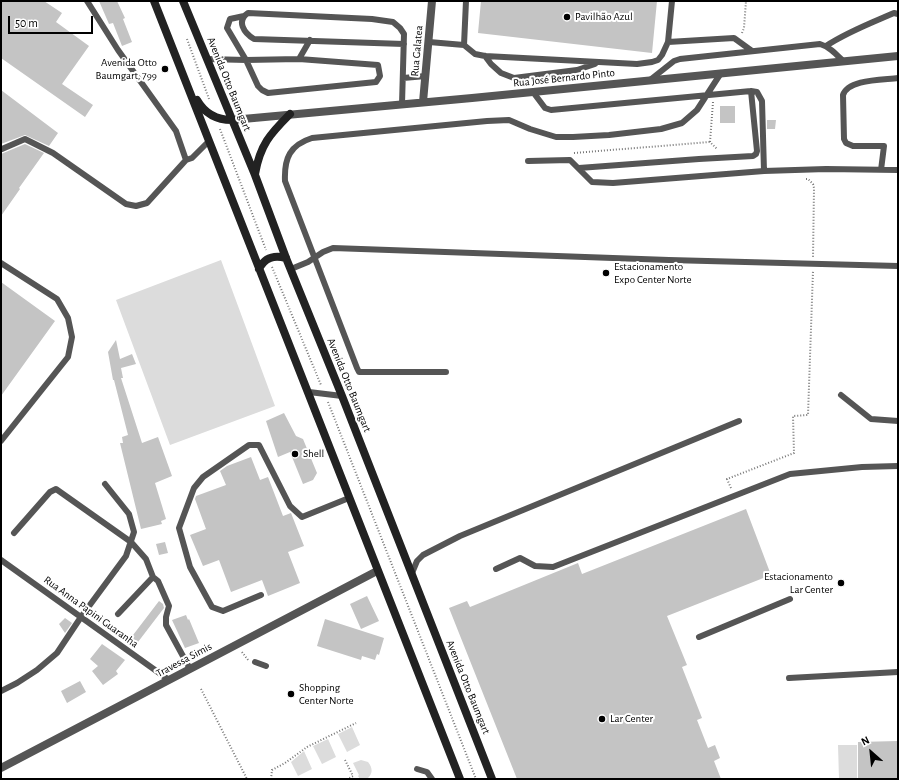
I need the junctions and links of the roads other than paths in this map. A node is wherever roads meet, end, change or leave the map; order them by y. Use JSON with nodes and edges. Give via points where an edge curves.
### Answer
{"nodes":[{"id":1,"x":87,"y":1,"type":"edge"},
{"id":2,"x":154,"y":1,"type":"edge"},
{"id":3,"x":183,"y":1,"type":"edge"},
{"id":4,"x":432,"y":1,"type":"edge"},
{"id":5,"x":466,"y":1,"type":"edge"},
{"id":6,"x":672,"y":1,"type":"edge"},
{"id":7,"x":898,"y":14,"type":"edge"},
{"id":8,"x":244,"y":16,"type":"junction"},
{"id":9,"x":310,"y":40,"type":"junction"},
{"id":10,"x":429,"y":42,"type":"junction"},
{"id":11,"x":668,"y":42,"type":"junction"},
{"id":12,"x":404,"y":44,"type":"junction"},
{"id":13,"x":464,"y":45,"type":"junction"},
{"id":14,"x":826,"y":46,"type":"junction"},
{"id":15,"x":752,"y":51,"type":"junction"},
{"id":16,"x":485,"y":56,"type":"junction"},
{"id":17,"x":898,"y":56,"type":"edge"},
{"id":18,"x":207,"y":59,"type":"junction"},
{"id":19,"x":299,"y":59,"type":"junction"},
{"id":20,"x":246,"y":60,"type":"junction"},
{"id":21,"x":842,"y":62,"type":"junction"},
{"id":22,"x":598,"y":63,"type":"junction"},
{"id":23,"x":721,"y":74,"type":"junction"},
{"id":24,"x":426,"y":76,"type":"junction"},
{"id":25,"x":403,"y":78,"type":"junction"},
{"id":26,"x":898,"y":78,"type":"edge"},
{"id":27,"x":650,"y":80,"type":"junction"},
{"id":28,"x":188,"y":88,"type":"junction"},
{"id":29,"x":751,"y":91,"type":"junction"},
{"id":30,"x":533,"y":92,"type":"junction"},
{"id":31,"x":707,"y":95,"type":"junction"},
{"id":32,"x":423,"y":102,"type":"junction"},
{"id":33,"x":402,"y":104,"type":"junction"},
{"id":34,"x":290,"y":114,"type":"junction"},
{"id":35,"x":232,"y":120,"type":"junction"},
{"id":36,"x":209,"y":141,"type":"junction"},
{"id":37,"x":1,"y":148,"type":"edge"},
{"id":38,"x":186,"y":160,"type":"junction"},
{"id":39,"x":528,"y":161,"type":"dead end"},
{"id":40,"x":579,"y":168,"type":"junction"},
{"id":41,"x":881,"y":170,"type":"junction"},
{"id":42,"x":898,"y":170,"type":"edge"},
{"id":43,"x":764,"y":171,"type":"junction"},
{"id":44,"x":255,"y":175,"type":"junction"},
{"id":45,"x":315,"y":257,"type":"junction"},
{"id":46,"x":286,"y":258,"type":"junction"},
{"id":47,"x":1,"y":263,"type":"edge"},
{"id":48,"x":898,"y":266,"type":"edge"},
{"id":49,"x":259,"y":269,"type":"junction"},
{"id":50,"x":291,"y":270,"type":"junction"},
{"id":51,"x":446,"y":372,"type":"dead end"},
{"id":52,"x":309,"y":392,"type":"junction"},
{"id":53,"x":841,"y":395,"type":"dead end"},
{"id":54,"x":342,"y":396,"type":"junction"},
{"id":55,"x":739,"y":421,"type":"dead end"},
{"id":56,"x":898,"y":421,"type":"edge"},
{"id":57,"x":1,"y":441,"type":"edge"},
{"id":58,"x":898,"y":466,"type":"edge"},
{"id":59,"x":105,"y":484,"type":"dead end"},
{"id":60,"x":349,"y":498,"type":"junction"},
{"id":61,"x":14,"y":533,"type":"dead end"},
{"id":62,"x":131,"y":542,"type":"junction"},
{"id":63,"x":1,"y":560,"type":"edge"},
{"id":64,"x":496,"y":569,"type":"dead end"},
{"id":65,"x":377,"y":571,"type":"junction"},
{"id":66,"x":412,"y":573,"type":"junction"},
{"id":67,"x":153,"y":577,"type":"junction"},
{"id":68,"x":261,"y":595,"type":"dead end"},
{"id":69,"x":790,"y":599,"type":"dead end"},
{"id":70,"x":118,"y":614,"type":"dead end"},
{"id":71,"x":81,"y":617,"type":"junction"},
{"id":72,"x":699,"y":637,"type":"dead end"},
{"id":73,"x":253,"y":663,"type":"road end"},
{"id":74,"x":266,"y":666,"type":"dead end"},
{"id":75,"x":190,"y":669,"type":"junction"},
{"id":76,"x":898,"y":672,"type":"edge"},
{"id":77,"x":788,"y":678,"type":"dead end"},
{"id":78,"x":169,"y":680,"type":"junction"},
{"id":79,"x":1,"y":691,"type":"edge"},
{"id":80,"x":2,"y":766,"type":"edge"},
{"id":81,"x":417,"y":769,"type":"dead end"},
{"id":82,"x":432,"y":779,"type":"edge"},
{"id":83,"x":460,"y":779,"type":"edge"},
{"id":84,"x":492,"y":779,"type":"edge"}],
"edges":[{"from":1,"to":38,"type":"lane","via":[[118,50],[176,131]]},
{"from":2,"to":28,"type":"main road"},
{"from":3,"to":18,"type":"main road","name":"Avenida Otto Baumgart"},
{"from":4,"to":10,"type":"street","name":"Rua Galatea"},
{"from":5,"to":13,"type":"lane"},
{"from":6,"to":11,"type":"lane"},
{"from":7,"to":14,"type":"lane","via":[[894,13]]},
{"from":8,"to":9,"type":"lane","via":[[242,27],[247,35],[254,38]]},
{"from":8,"to":12,"type":"lane","via":[[248,13],[392,22],[404,34]]},
{"from":8,"to":20,"type":"lane","via":[[230,19],[227,28]]},
{"from":9,"to":12,"type":"lane"},
{"from":9,"to":19,"type":"lane"},
{"from":10,"to":13,"type":"lane"},
{"from":10,"to":24,"type":"street","name":"Rua Galatea"},
{"from":11,"to":15,"type":"lane","via":[[734,38]]},
{"from":11,"to":22,"type":"lane","via":[[658,60],[652,62]]},
{"from":12,"to":25,"type":"lane"},
{"from":13,"to":16,"type":"lane","via":[[475,54]]},
{"from":14,"to":15,"type":"lane","via":[[820,44]]},
{"from":14,"to":21,"type":"lane"},
{"from":15,"to":27,"type":"lane","via":[[680,59]]},
{"from":16,"to":22,"type":"lane"},
{"from":16,"to":22,"type":"lane","via":[[501,73],[514,78],[577,70]]},
{"from":17,"to":21,"type":"street","name":"Rua José Bernardo Pinto"},
{"from":18,"to":20,"type":"lane"},
{"from":18,"to":35,"type":"main road","name":"Avenida Otto Baumgart"},
{"from":19,"to":20,"type":"lane"},
{"from":19,"to":20,"type":"lane","via":[[378,65],[380,76],[376,82],[268,92],[258,86]]},
{"from":21,"to":23,"type":"street","name":"Rua José Bernardo Pinto"},
{"from":23,"to":27,"type":"street","name":"Rua José Bernardo Pinto"},
{"from":23,"to":31,"type":"lane"},
{"from":24,"to":25,"type":"lane"},
{"from":24,"to":32,"type":"street","name":"Rua Galatea"},
{"from":25,"to":33,"type":"lane"},
{"from":26,"to":41,"type":"lane","via":[[850,86],[843,95],[846,143],[849,146],[884,146]]},
{"from":27,"to":30,"type":"street","name":"Rua José Bernardo Pinto"},
{"from":28,"to":35,"type":"main road","via":[[208,114]]},
{"from":28,"to":36,"type":"main road"},
{"from":29,"to":31,"type":"lane"},
{"from":29,"to":40,"type":"lane","via":[[756,137],[756,154],[753,156]]},
{"from":29,"to":43,"type":"lane","via":[[757,92],[762,101]]},
{"from":30,"to":31,"type":"lane","via":[[545,108],[551,110]]},
{"from":30,"to":32,"type":"street","name":"Rua José Bernardo Pinto"},
{"from":31,"to":45,"type":"lane","via":[[697,110],[682,122],[661,129],[556,137],[509,120],[501,120],[301,141],[290,152],[284,167],[285,181]]},
{"from":32,"to":33,"type":"street","name":"Rua José Bernardo Pinto"},
{"from":33,"to":34,"type":"street","name":"Rua José Bernardo Pinto"},
{"from":34,"to":35,"type":"street","name":"Rua José Bernardo Pinto"},
{"from":34,"to":44,"type":"main road","via":[[272,132],[257,161]]},
{"from":35,"to":44,"type":"main road","name":"Avenida Otto Baumgart"},
{"from":36,"to":38,"type":"lane","via":[[192,158]]},
{"from":36,"to":49,"type":"main road"},
{"from":37,"to":38,"type":"lane","via":[[25,138],[53,153],[126,204],[136,206],[147,203]]},
{"from":39,"to":40,"type":"lane","via":[[570,160]]},
{"from":40,"to":43,"type":"lane","via":[[592,182],[613,183]]},
{"from":41,"to":42,"type":"lane"},
{"from":41,"to":43,"type":"lane"},
{"from":44,"to":46,"type":"main road","name":"Avenida Otto Baumgart"},
{"from":45,"to":48,"type":"lane","via":[[333,248]]},
{"from":45,"to":50,"type":"lane"},
{"from":45,"to":51,"type":"lane","via":[[359,372]]},
{"from":46,"to":49,"type":"main road","via":[[268,258],[262,262]]},
{"from":46,"to":50,"type":"main road","name":"Avenida Otto Baumgart"},
{"from":47,"to":57,"type":"lane","via":[[57,299],[68,318],[72,337],[68,357]]},
{"from":49,"to":52,"type":"main road"},
{"from":50,"to":54,"type":"main road","name":"Avenida Otto Baumgart"},
{"from":52,"to":54,"type":"lane"},
{"from":52,"to":60,"type":"main road"},
{"from":53,"to":56,"type":"lane","via":[[871,419]]},
{"from":54,"to":66,"type":"main road","name":"Avenida Otto Baumgart"},
{"from":55,"to":66,"type":"lane","via":[[460,536],[424,555],[417,561]]},
{"from":58,"to":64,"type":"lane","via":[[790,474],[553,567],[535,566],[520,558]]},
{"from":59,"to":62,"type":"lane","via":[[129,514],[134,532]]},
{"from":60,"to":65,"type":"main road"},
{"from":60,"to":68,"type":"lane","via":[[302,517],[290,506],[259,445],[249,445],[203,476],[194,488],[179,528],[190,567],[212,607],[222,611]]},
{"from":61,"to":62,"type":"lane","via":[[50,492],[56,489]]},
{"from":62,"to":67,"type":"lane","via":[[146,559]]},
{"from":62,"to":71,"type":"lane","via":[[126,556]]},
{"from":63,"to":71,"type":"lane","name":"Rua Anna Papini Guaranha"},
{"from":65,"to":75,"type":"street","name":"Travessa Simis"},
{"from":65,"to":83,"type":"main road"},
{"from":66,"to":84,"type":"main road","name":"Avenida Otto Baumgart"},
{"from":67,"to":70,"type":"lane"},
{"from":67,"to":75,"type":"lane","via":[[158,581],[169,606],[166,625]]},
{"from":69,"to":72,"type":"lane"},
{"from":71,"to":78,"type":"lane","name":"Rua Anna Papini Guaranha"},
{"from":71,"to":79,"type":"lane","via":[[57,653],[37,670]]},
{"from":73,"to":74,"type":"lane"},
{"from":75,"to":78,"type":"street","name":"Travessa Simis"},
{"from":76,"to":77,"type":"lane"},
{"from":78,"to":80,"type":"street","name":"Travessa Simis"},
{"from":81,"to":82,"type":"lane","via":[[427,772]]}]}
